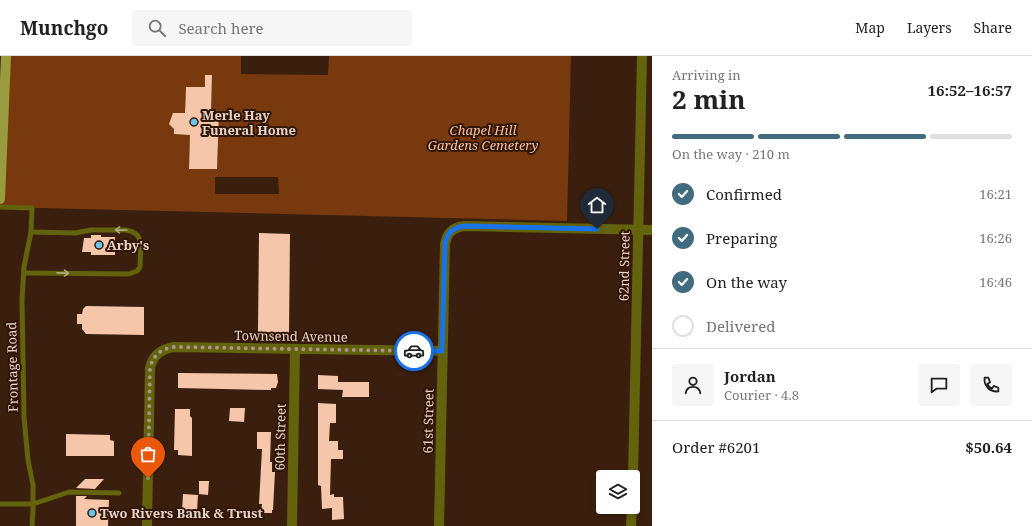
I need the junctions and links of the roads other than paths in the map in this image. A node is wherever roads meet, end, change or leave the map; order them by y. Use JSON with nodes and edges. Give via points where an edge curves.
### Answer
{"nodes":[{"id":1,"x":6,"y":56,"type":"edge"},
{"id":2,"x":642,"y":56,"type":"edge"},
{"id":3,"x":0,"y":199,"type":"edge"},
{"id":4,"x":0,"y":207,"type":"edge"},
{"id":5,"x":638,"y":229,"type":"junction"},
{"id":6,"x":652,"y":230,"type":"edge"},
{"id":7,"x":31,"y":232,"type":"junction"},
{"id":8,"x":24,"y":273,"type":"junction"},
{"id":9,"x":295,"y":349,"type":"junction"},
{"id":10,"x":442,"y":351,"type":"junction"},
{"id":11,"x":632,"y":470,"type":"edge"},
{"id":12,"x":119,"y":493,"type":"dead end"},
{"id":13,"x":0,"y":504,"type":"edge"},
{"id":14,"x":33,"y":504,"type":"junction"},
{"id":15,"x":632,"y":514,"type":"edge"},
{"id":16,"x":32,"y":526,"type":"edge"},
{"id":17,"x":147,"y":526,"type":"edge"},
{"id":18,"x":292,"y":526,"type":"edge"},
{"id":19,"x":439,"y":526,"type":"edge"},
{"id":20,"x":631,"y":526,"type":"edge"}],
"edges":[{"from":1,"to":3,"type":"main road"},
{"from":2,"to":5,"type":"street","name":"62nd Street"},
{"from":4,"to":7,"type":"lane","name":"Frontage Road","via":[[32,208]]},
{"from":5,"to":6,"type":"street"},
{"from":5,"to":10,"type":"street","name":"61st Street","via":[[457,227],[450,232],[445,244]]},
{"from":5,"to":11,"type":"street","name":"62nd Street"},
{"from":7,"to":8,"type":"lane","name":"Frontage Road"},
{"from":8,"to":7,"type":"lane","one_way":true,"via":[[129,274],[140,267],[139,238],[126,230]]},
{"from":8,"to":14,"type":"lane","name":"Frontage Road","via":[[24,417]]},
{"from":9,"to":10,"type":"street","name":"Townsend Avenue"},
{"from":9,"to":17,"type":"street","name":"Townsend Avenue","via":[[174,347],[157,353],[150,368]]},
{"from":9,"to":18,"type":"street","name":"60th Street"},
{"from":10,"to":19,"type":"street","name":"61st Street"},
{"from":12,"to":14,"type":"lane","via":[[70,492]]},
{"from":13,"to":14,"type":"lane"},
{"from":14,"to":16,"type":"lane","name":"Frontage Road"},
{"from":15,"to":20,"type":"street"}]}
